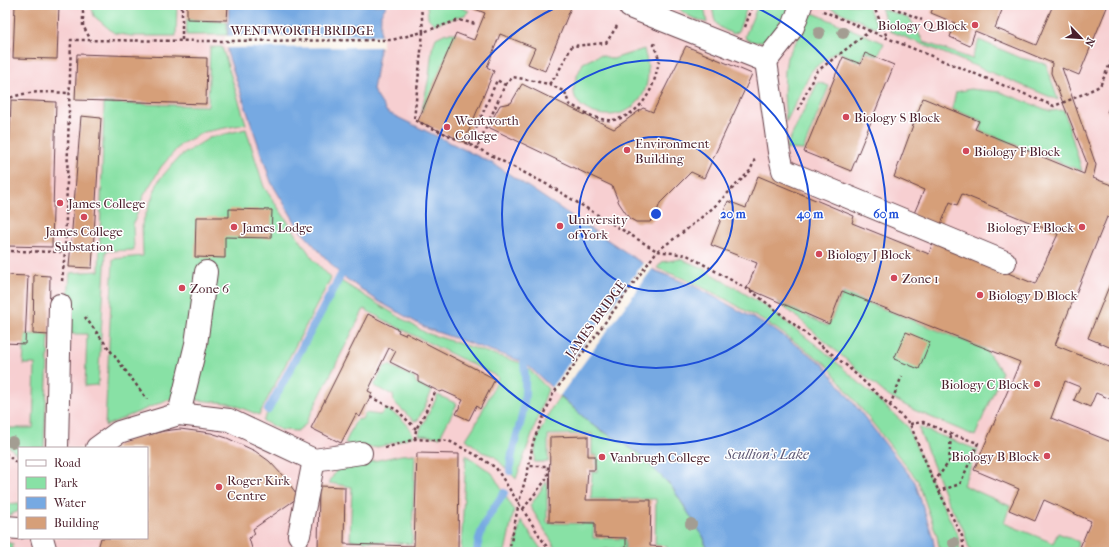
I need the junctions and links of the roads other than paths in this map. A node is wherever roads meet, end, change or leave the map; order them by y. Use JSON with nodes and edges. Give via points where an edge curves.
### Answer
{"nodes":[{"id":1,"x":801,"y":5,"type":"edge"},
{"id":2,"x":630,"y":7,"type":"road end"},
{"id":3,"x":766,"y":60,"type":"junction"},
{"id":4,"x":1005,"y":262,"type":"dead end"},
{"id":5,"x":206,"y":272,"type":"dead end"},
{"id":6,"x":60,"y":304,"type":"road end"},
{"id":7,"x":170,"y":416,"type":"junction"},
{"id":8,"x":57,"y":447,"type":"edge"},
{"id":9,"x":98,"y":447,"type":"edge"},
{"id":10,"x":361,"y":453,"type":"road end"},
{"id":11,"x":314,"y":460,"type":"junction"},
{"id":12,"x":5,"y":527,"type":"edge"},
{"id":13,"x":18,"y":528,"type":"edge"},
{"id":14,"x":300,"y":535,"type":"dead end"},
{"id":15,"x":42,"y":539,"type":"edge"},
{"id":16,"x":46,"y":552,"type":"edge"}],
"edges":[{"from":1,"to":3,"type":"street","via":[[793,27]]},
{"from":2,"to":3,"type":"street"},
{"from":3,"to":4,"type":"street","via":[[783,170]]},
{"from":5,"to":7,"type":"street","via":[[196,344]]},
{"from":6,"to":8,"type":"street"},
{"from":7,"to":9,"type":"street","via":[[119,432]]},
{"from":7,"to":11,"type":"street","via":[[229,420]]},
{"from":10,"to":11,"type":"street"},
{"from":11,"to":14,"type":"street"},
{"from":12,"to":13,"type":"street"},
{"from":15,"to":16,"type":"street"}]}
